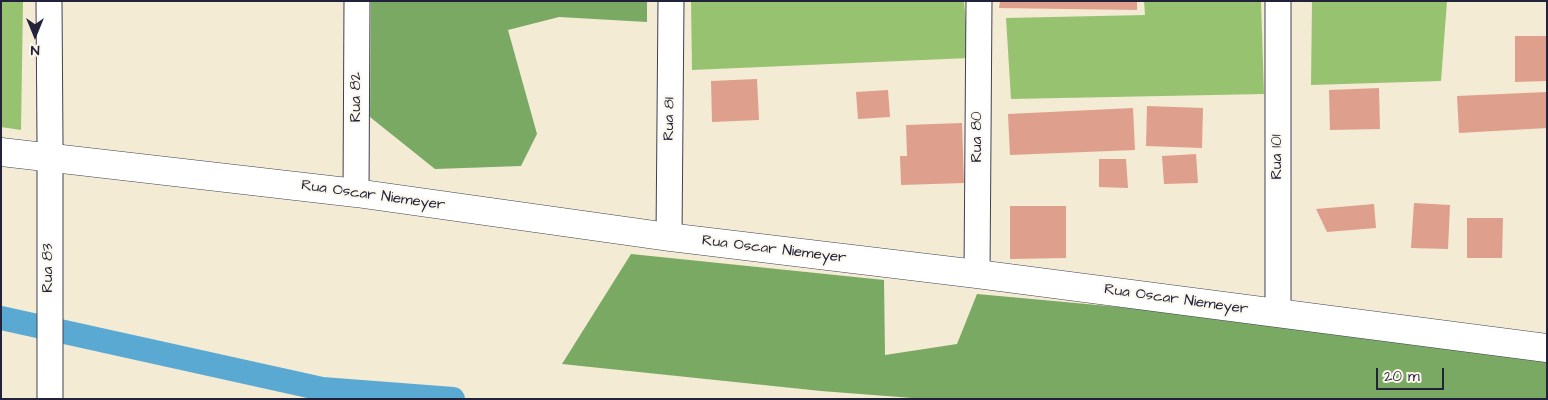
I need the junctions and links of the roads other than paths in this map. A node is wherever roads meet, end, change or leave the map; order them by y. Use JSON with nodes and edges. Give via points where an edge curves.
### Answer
{"nodes":[{"id":1,"x":49,"y":1,"type":"edge"},
{"id":2,"x":357,"y":1,"type":"edge"},
{"id":3,"x":671,"y":1,"type":"edge"},
{"id":4,"x":979,"y":1,"type":"edge"},
{"id":5,"x":1278,"y":1,"type":"edge"},
{"id":6,"x":1,"y":152,"type":"edge"},
{"id":7,"x":50,"y":157,"type":"junction"},
{"id":8,"x":356,"y":193,"type":"junction"},
{"id":9,"x":669,"y":237,"type":"junction"},
{"id":10,"x":977,"y":274,"type":"junction"},
{"id":11,"x":1278,"y":314,"type":"junction"},
{"id":12,"x":1547,"y":348,"type":"edge"},
{"id":13,"x":50,"y":389,"type":"edge"}],
"edges":[{"from":1,"to":7,"type":"street","name":"Rua 83"},
{"from":2,"to":8,"type":"street","name":"Rua 82"},
{"from":3,"to":9,"type":"street","name":"Rua 81"},
{"from":4,"to":10,"type":"street","name":"Rua 80"},
{"from":5,"to":11,"type":"street","name":"Rua 101"},
{"from":6,"to":7,"type":"street","name":"Rua Oscar Niemeyer"},
{"from":7,"to":8,"type":"street","name":"Rua Oscar Niemeyer"},
{"from":7,"to":13,"type":"street","name":"Rua 83"},
{"from":8,"to":9,"type":"street","name":"Rua Oscar Niemeyer"},
{"from":9,"to":10,"type":"street","name":"Rua Oscar Niemeyer"},
{"from":10,"to":11,"type":"street","name":"Rua Oscar Niemeyer"},
{"from":11,"to":12,"type":"street","name":"Rua Oscar Niemeyer"}]}
